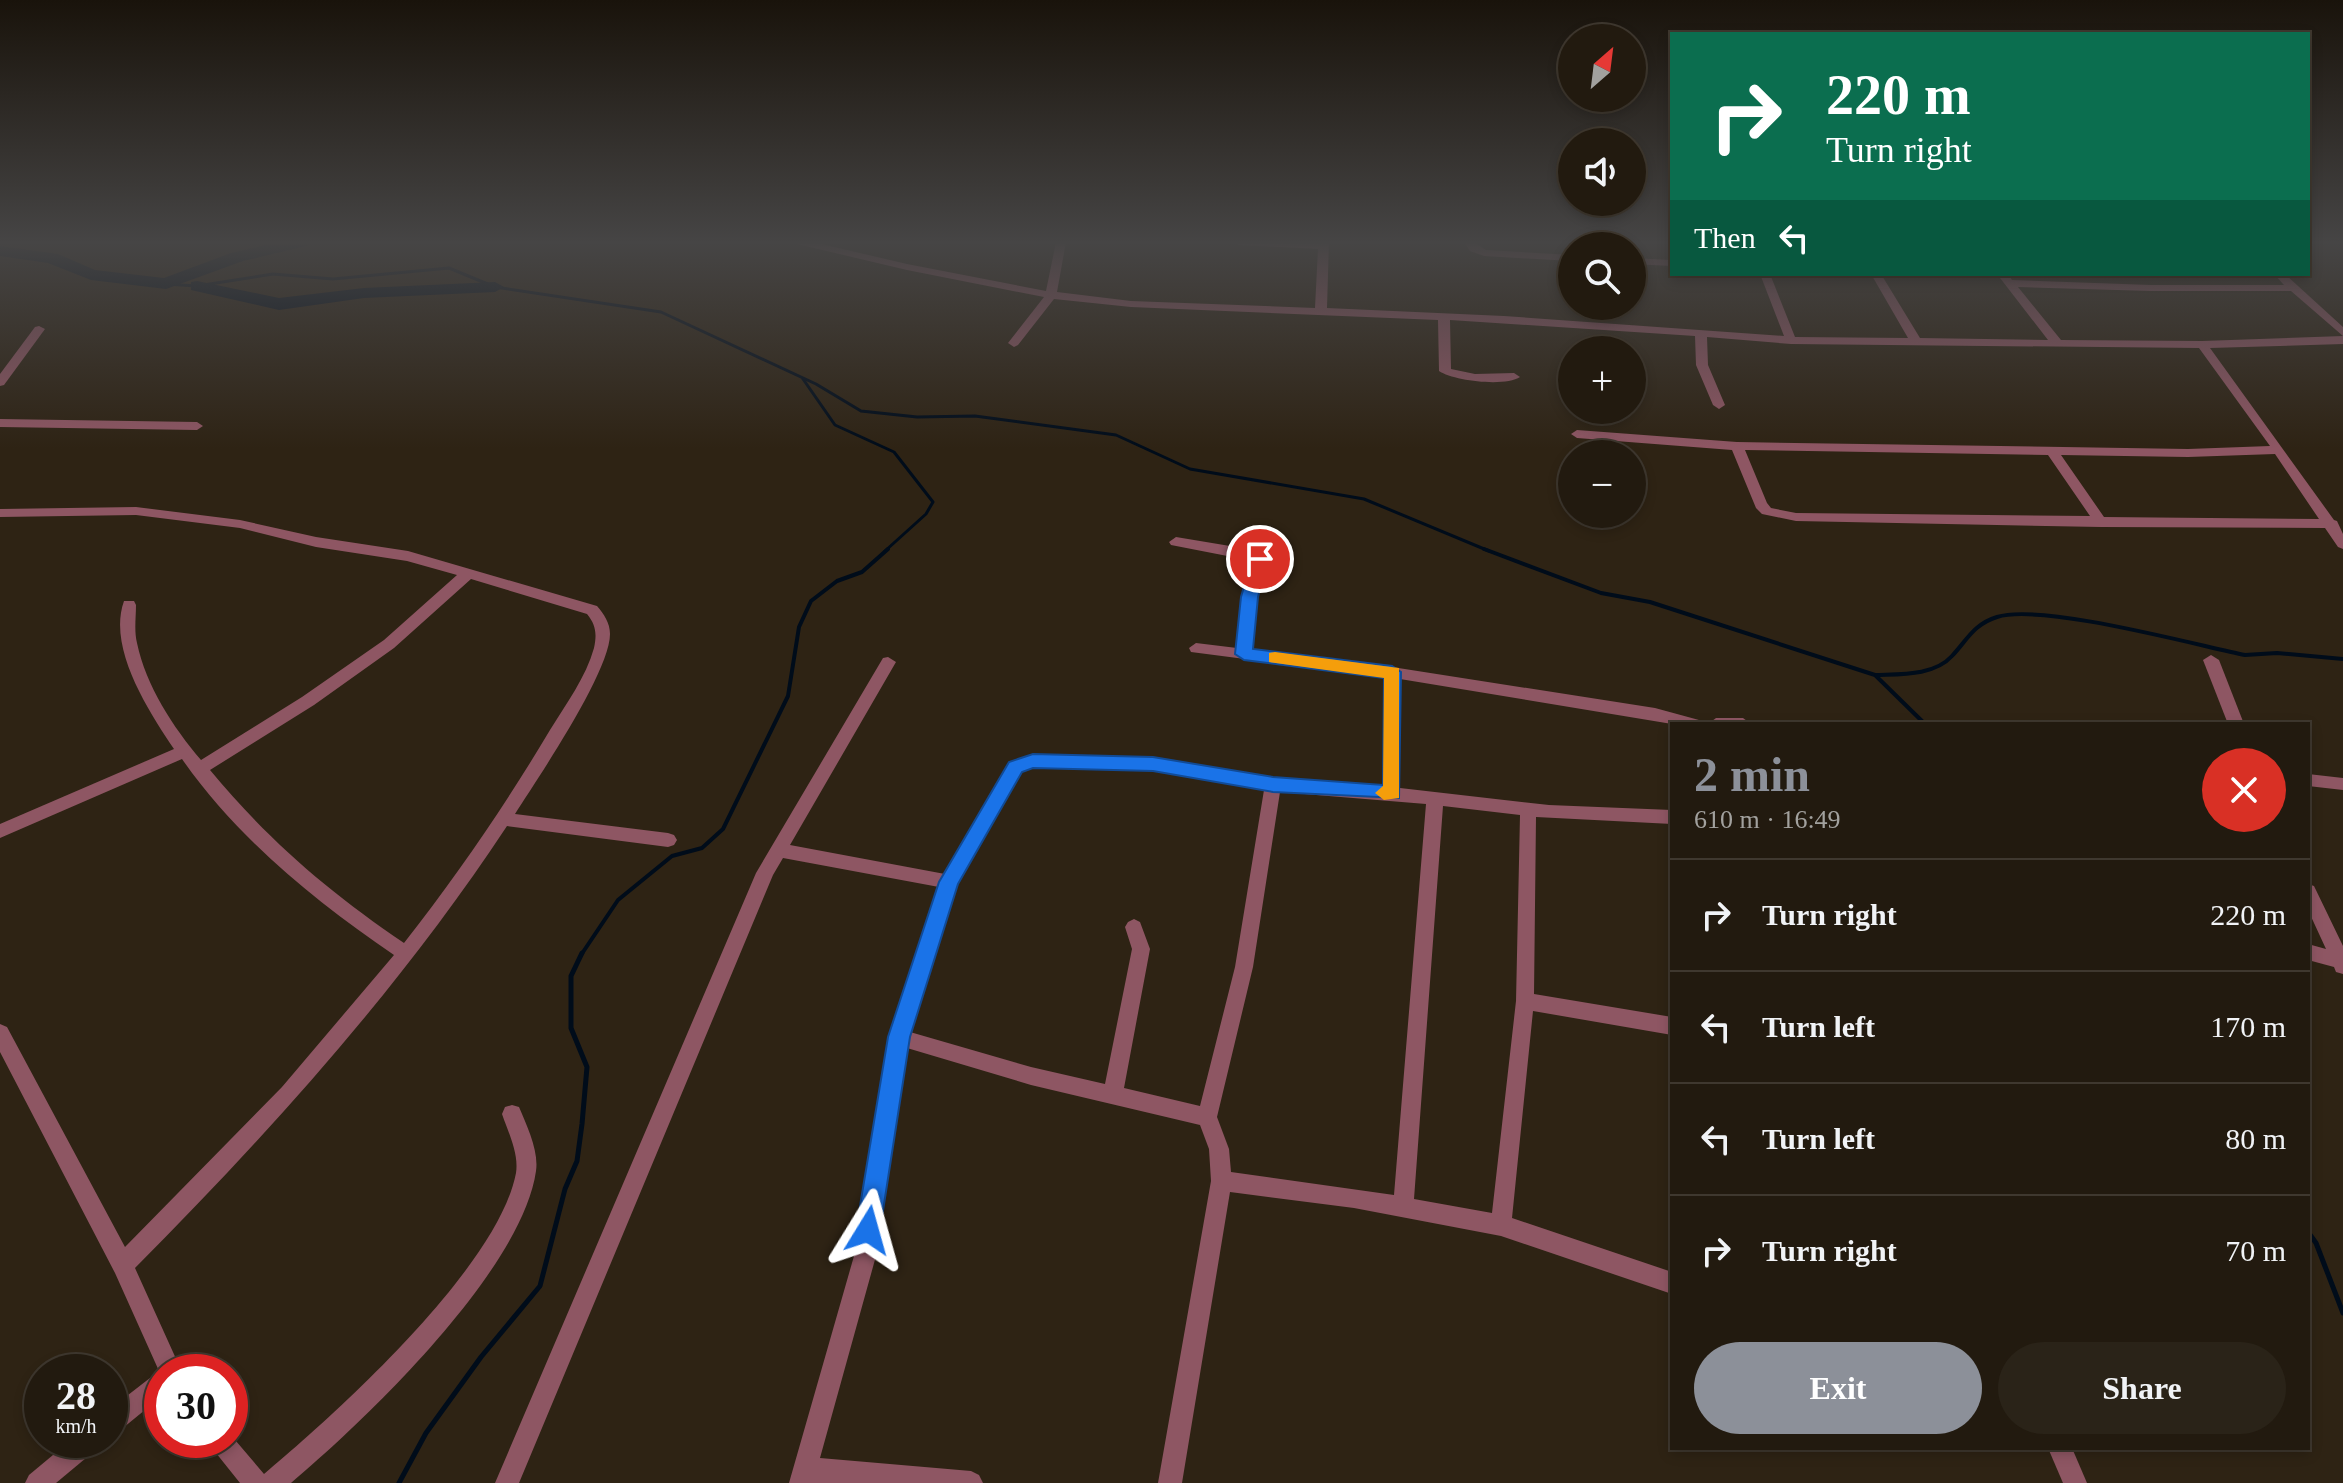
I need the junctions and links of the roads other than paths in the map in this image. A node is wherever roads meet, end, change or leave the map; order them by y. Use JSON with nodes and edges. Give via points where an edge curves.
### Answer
{"nodes":[{"id":1,"x":1039,"y":311,"type":"edge"},
{"id":2,"x":1300,"y":311,"type":"edge"},
{"id":3,"x":1780,"y":311,"type":"edge"},
{"id":4,"x":1898,"y":311,"type":"edge"},
{"id":5,"x":2032,"y":311,"type":"edge"},
{"id":6,"x":1321,"y":312,"type":"joint"},
{"id":7,"x":2321,"y":313,"type":"joint"},
{"id":8,"x":2343,"y":313,"type":"edge"},
{"id":9,"x":1444,"y":318,"type":"junction"},
{"id":10,"x":39,"y":329,"type":"dead end"},
{"id":11,"x":1701,"y":333,"type":"junction"},
{"id":12,"x":2343,"y":333,"type":"edge"},
{"id":13,"x":1791,"y":340,"type":"junction"},
{"id":14,"x":2343,"y":340,"type":"edge"},
{"id":15,"x":1916,"y":341,"type":"junction"},
{"id":16,"x":1014,"y":343,"type":"dead end"},
{"id":17,"x":2058,"y":344,"type":"junction"},
{"id":18,"x":2202,"y":345,"type":"junction"},
{"id":19,"x":1514,"y":377,"type":"dead end"},
{"id":20,"x":0,"y":382,"type":"edge"},
{"id":21,"x":1719,"y":405,"type":"dead end"},
{"id":22,"x":0,"y":423,"type":"edge"},
{"id":23,"x":197,"y":426,"type":"dead end"},
{"id":24,"x":1577,"y":434,"type":"dead end"},
{"id":25,"x":1737,"y":446,"type":"junction"},
{"id":26,"x":2051,"y":449,"type":"junction"},
{"id":27,"x":2279,"y":450,"type":"junction"},
{"id":28,"x":0,"y":513,"type":"edge"},
{"id":29,"x":2101,"y":523,"type":"junction"},
{"id":30,"x":2332,"y":524,"type":"junction"},
{"id":31,"x":1176,"y":542,"type":"dead end"},
{"id":32,"x":2343,"y":544,"type":"edge"},
{"id":33,"x":469,"y":573,"type":"junction"},
{"id":34,"x":129,"y":605,"type":"dead end"},
{"id":35,"x":1196,"y":648,"type":"dead end"},
{"id":36,"x":1244,"y":654,"type":"junction"},
{"id":37,"x":2211,"y":660,"type":"dead end"},
{"id":38,"x":888,"y":662,"type":"dead end"},
{"id":39,"x":1392,"y":672,"type":"junction"},
{"id":40,"x":1685,"y":722,"type":"edge"},
{"id":41,"x":2235,"y":722,"type":"edge"},
{"id":42,"x":185,"y":751,"type":"junction"},
{"id":43,"x":199,"y":769,"type":"junction"},
{"id":44,"x":2310,"y":780,"type":"edge"},
{"id":45,"x":2343,"y":784,"type":"edge"},
{"id":46,"x":1273,"y":785,"type":"junction"},
{"id":47,"x":1392,"y":793,"type":"junction"},
{"id":48,"x":1435,"y":798,"type":"junction"},
{"id":49,"x":1528,"y":809,"type":"junction"},
{"id":50,"x":1670,"y":817,"type":"edge"},
{"id":51,"x":501,"y":819,"type":"junction"},
{"id":52,"x":0,"y":831,"type":"edge"},
{"id":53,"x":668,"y":840,"type":"dead end"},
{"id":54,"x":779,"y":850,"type":"junction"},
{"id":55,"x":949,"y":882,"type":"junction"},
{"id":56,"x":2310,"y":895,"type":"edge"},
{"id":57,"x":1134,"y":927,"type":"dead end"},
{"id":58,"x":405,"y":953,"type":"junction"},
{"id":59,"x":2310,"y":953,"type":"edge"},
{"id":60,"x":2342,"y":962,"type":"edge"},
{"id":61,"x":1525,"y":1001,"type":"junction"},
{"id":62,"x":1670,"y":1026,"type":"edge"},
{"id":63,"x":0,"y":1033,"type":"edge"},
{"id":64,"x":899,"y":1037,"type":"junction"},
{"id":65,"x":1113,"y":1095,"type":"junction"},
{"id":66,"x":512,"y":1114,"type":"dead end"},
{"id":67,"x":1207,"y":1117,"type":"junction"},
{"id":68,"x":1221,"y":1181,"type":"junction"},
{"id":69,"x":1403,"y":1207,"type":"junction"},
{"id":70,"x":1501,"y":1225,"type":"junction"},
{"id":71,"x":123,"y":1265,"type":"junction"},
{"id":72,"x":1670,"y":1282,"type":"edge"},
{"id":73,"x":163,"y":1354,"type":"edge"},
{"id":74,"x":144,"y":1396,"type":"edge"},
{"id":75,"x":128,"y":1409,"type":"edge"},
{"id":76,"x":2061,"y":1450,"type":"edge"},
{"id":77,"x":68,"y":1458,"type":"edge"},
{"id":78,"x":235,"y":1458,"type":"edge"},
{"id":79,"x":804,"y":1476,"type":"edge"},
{"id":80,"x":37,"y":1483,"type":"edge"},
{"id":81,"x":256,"y":1483,"type":"edge"},
{"id":82,"x":272,"y":1483,"type":"edge"},
{"id":83,"x":507,"y":1483,"type":"edge"},
{"id":84,"x":971,"y":1483,"type":"edge"},
{"id":85,"x":1170,"y":1483,"type":"edge"},
{"id":86,"x":2075,"y":1483,"type":"edge"}],
"edges":[{"from":1,"to":16,"type":"street"},
{"from":2,"to":6,"type":"street"},
{"from":3,"to":13,"type":"street"},
{"from":4,"to":15,"type":"street"},
{"from":5,"to":17,"type":"street"},
{"from":6,"to":9,"type":"street"},
{"from":7,"to":8,"type":"street"},
{"from":7,"to":12,"type":"street"},
{"from":9,"to":11,"type":"street"},
{"from":9,"to":19,"type":"street","via":[[1445,371],[1475,378]]},
{"from":10,"to":20,"type":"street"},
{"from":11,"to":13,"type":"street"},
{"from":11,"to":21,"type":"street","via":[[1702,365]]},
{"from":13,"to":15,"type":"street"},
{"from":14,"to":18,"type":"street"},
{"from":15,"to":17,"type":"street"},
{"from":17,"to":18,"type":"street"},
{"from":18,"to":27,"type":"street"},
{"from":22,"to":23,"type":"street"},
{"from":24,"to":25,"type":"street"},
{"from":25,"to":26,"type":"street"},
{"from":25,"to":29,"type":"street","via":[[1761,505],[1781,514]]},
{"from":26,"to":27,"type":"street"},
{"from":26,"to":29,"type":"street"},
{"from":27,"to":30,"type":"street"},
{"from":28,"to":33,"type":"street","via":[[136,511],[202,519],[408,556]]},
{"from":29,"to":30,"type":"street"},
{"from":30,"to":32,"type":"street"},
{"from":31,"to":36,"type":"street","via":[[1260,559]]},
{"from":33,"to":43,"type":"street","via":[[389,644]]},
{"from":33,"to":51,"type":"street","via":[[592,610],[602,621],[603,638],[592,671]]},
{"from":34,"to":42,"type":"street","via":[[125,623],[136,677]]},
{"from":35,"to":36,"type":"street"},
{"from":36,"to":39,"type":"street"},
{"from":37,"to":41,"type":"street"},
{"from":38,"to":54,"type":"street"},
{"from":39,"to":40,"type":"street"},
{"from":39,"to":47,"type":"street"},
{"from":42,"to":43,"type":"street"},
{"from":42,"to":52,"type":"street"},
{"from":43,"to":58,"type":"street","via":[[317,890]]},
{"from":44,"to":45,"type":"street"},
{"from":46,"to":47,"type":"street"},
{"from":46,"to":55,"type":"street","via":[[1153,764],[1024,764],[1015,767]]},
{"from":46,"to":67,"type":"street","via":[[1244,967]]},
{"from":47,"to":48,"type":"street"},
{"from":48,"to":49,"type":"street"},
{"from":48,"to":69,"type":"street"},
{"from":49,"to":50,"type":"street"},
{"from":49,"to":61,"type":"street"},
{"from":51,"to":53,"type":"street"},
{"from":51,"to":58,"type":"street"},
{"from":54,"to":55,"type":"street"},
{"from":54,"to":83,"type":"street"},
{"from":55,"to":64,"type":"street"},
{"from":56,"to":60,"type":"street"},
{"from":57,"to":65,"type":"street","via":[[1141,949]]},
{"from":58,"to":71,"type":"street","via":[[309,1071]]},
{"from":59,"to":60,"type":"street"},
{"from":61,"to":62,"type":"street"},
{"from":61,"to":70,"type":"street"},
{"from":63,"to":71,"type":"street"},
{"from":64,"to":65,"type":"street"},
{"from":64,"to":79,"type":"street","via":[[865,1256]]},
{"from":65,"to":67,"type":"street"},
{"from":66,"to":82,"type":"street","via":[[527,1171],[507,1225],[415,1346],[313,1451]]},
{"from":67,"to":68,"type":"street","via":[[1219,1149]]},
{"from":68,"to":69,"type":"street"},
{"from":68,"to":85,"type":"street"},
{"from":69,"to":70,"type":"street"},
{"from":70,"to":72,"type":"street"},
{"from":71,"to":73,"type":"street"},
{"from":74,"to":75,"type":"street"},
{"from":76,"to":86,"type":"street"},
{"from":77,"to":80,"type":"street"},
{"from":78,"to":81,"type":"street"},
{"from":79,"to":84,"type":"street"}]}
